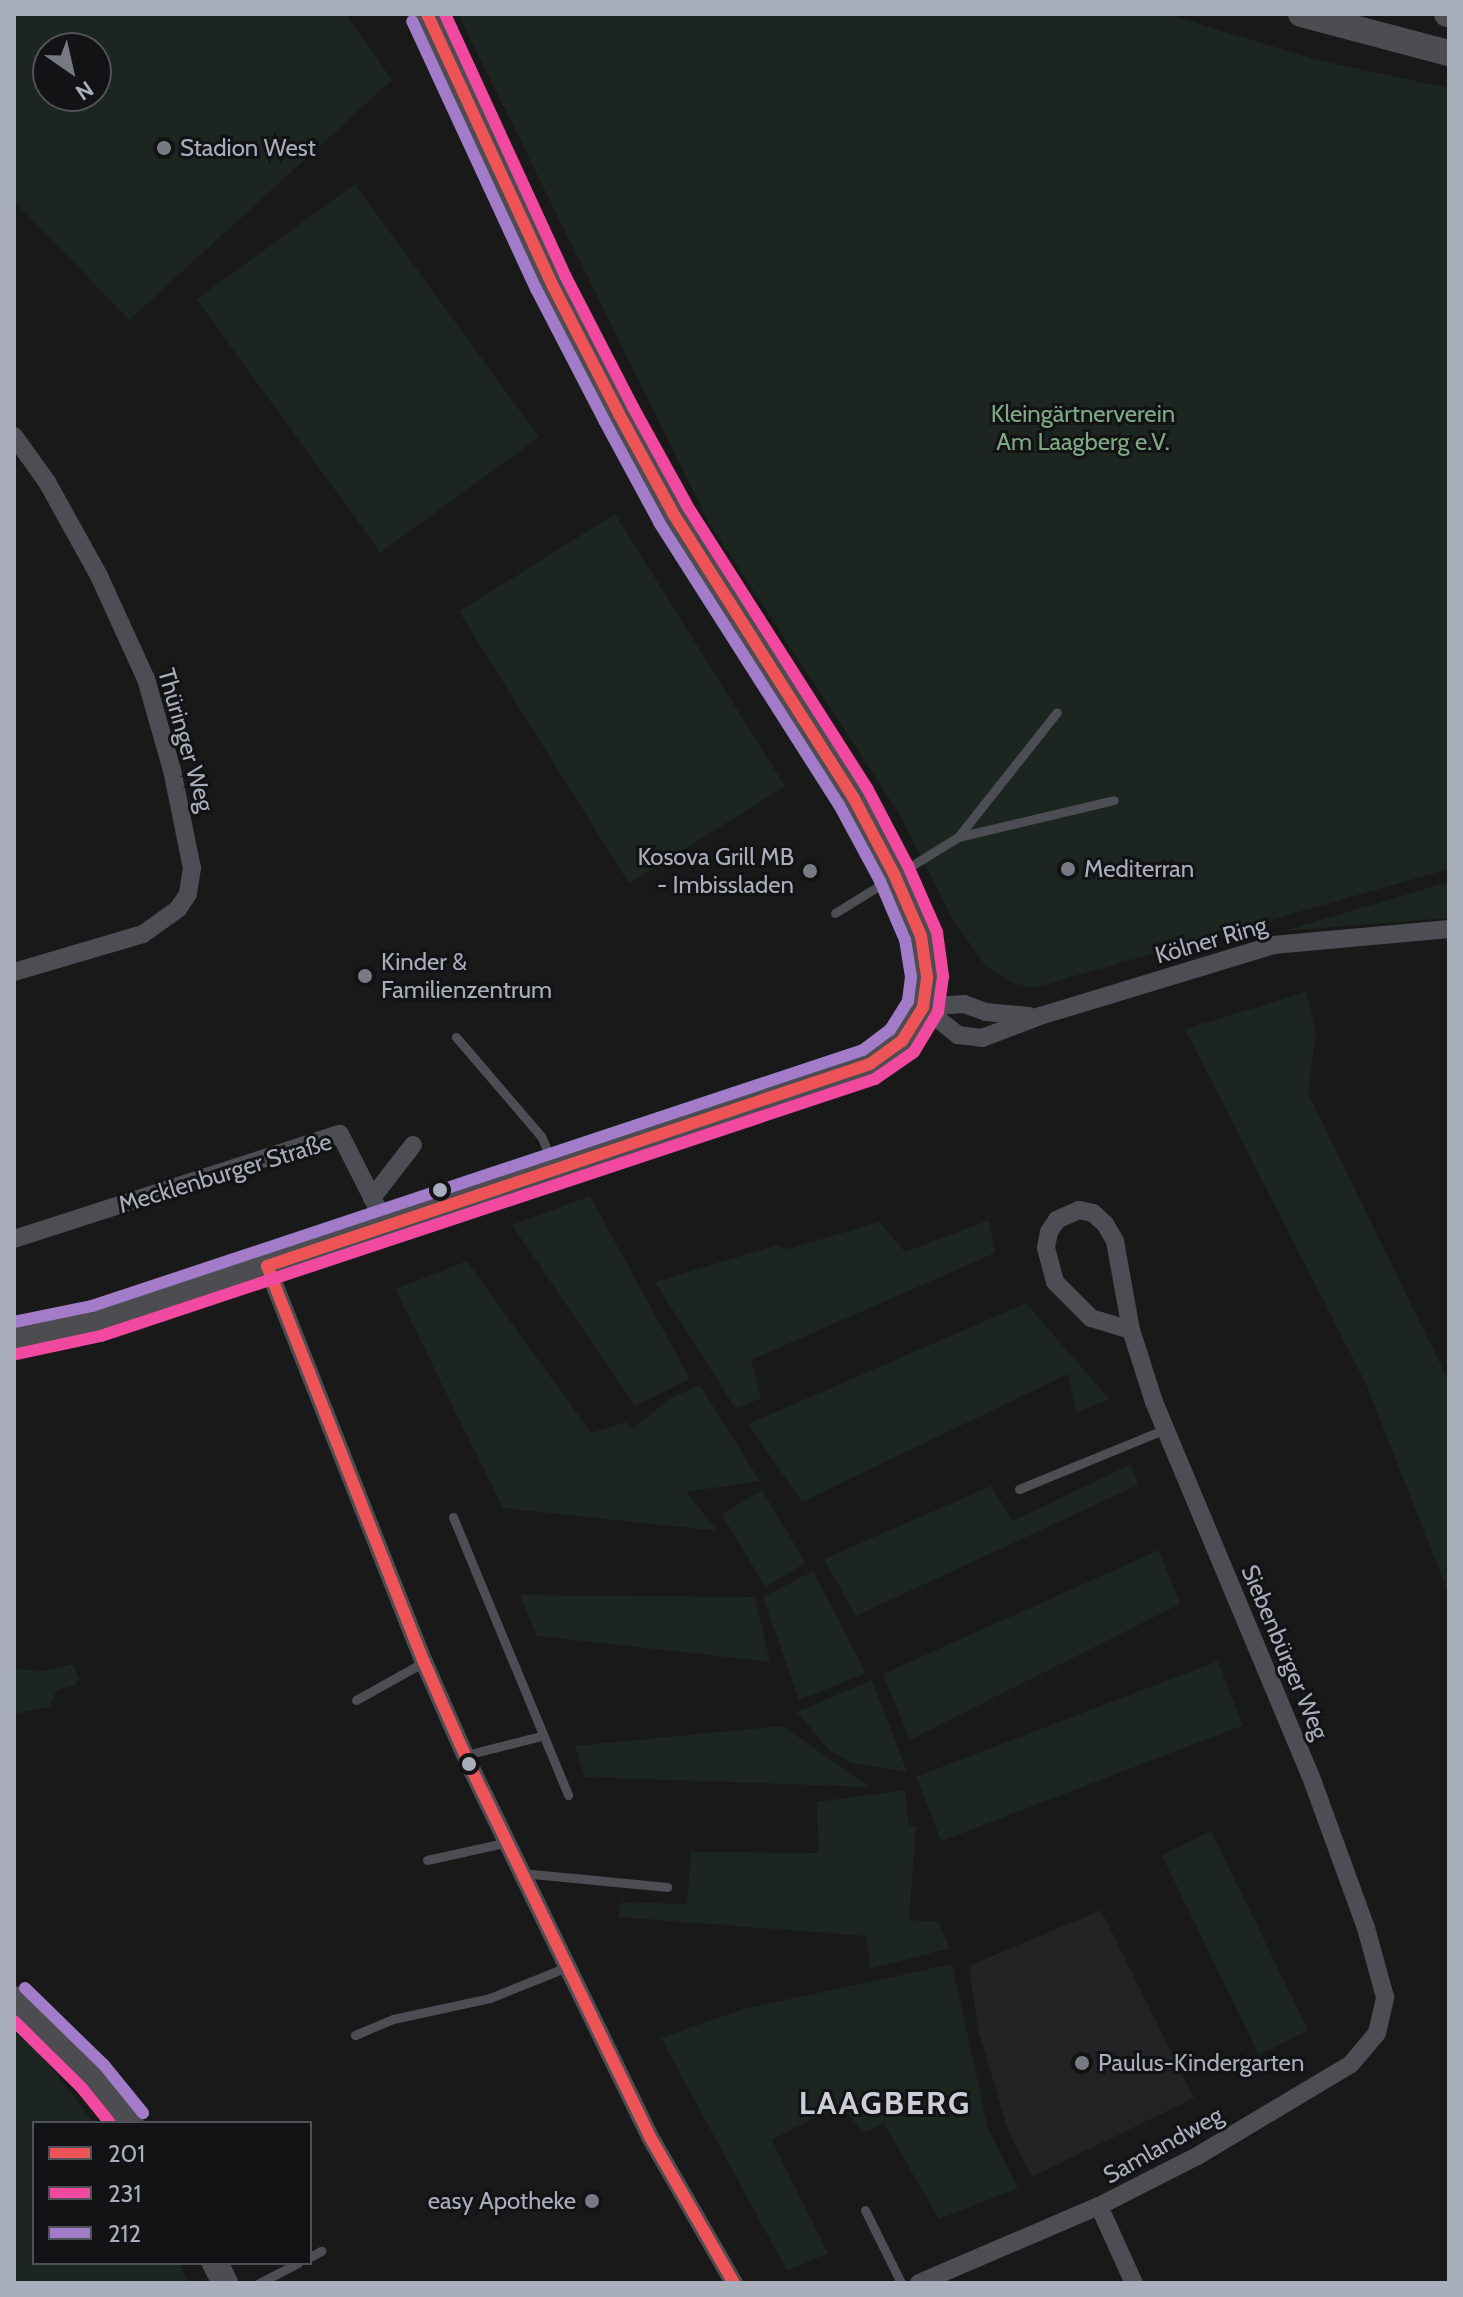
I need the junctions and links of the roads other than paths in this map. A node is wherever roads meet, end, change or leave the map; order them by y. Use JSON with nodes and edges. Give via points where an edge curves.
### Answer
{"nodes":[{"id":1,"x":427,"y":14,"type":"edge"},
{"id":2,"x":1301,"y":14,"type":"edge"},
{"id":3,"x":1449,"y":53,"type":"edge"},
{"id":4,"x":14,"y":436,"type":"edge"},
{"id":5,"x":1057,"y":712,"type":"dead end"},
{"id":6,"x":1114,"y":800,"type":"dead end"},
{"id":7,"x":958,"y":837,"type":"junction"},
{"id":8,"x":894,"y":874,"type":"junction"},
{"id":9,"x":835,"y":913,"type":"dead end"},
{"id":10,"x":1449,"y":929,"type":"edge"},
{"id":11,"x":14,"y":972,"type":"edge"},
{"id":12,"x":923,"y":1007,"type":"junction"},
{"id":13,"x":1040,"y":1016,"type":"junction"},
{"id":14,"x":456,"y":1037,"type":"dead end"},
{"id":15,"x":413,"y":1145,"type":"dead end"},
{"id":16,"x":555,"y":1168,"type":"junction"},
{"id":17,"x":372,"y":1198,"type":"junction"},
{"id":18,"x":386,"y":1225,"type":"junction"},
{"id":19,"x":14,"y":1239,"type":"edge"},
{"id":20,"x":267,"y":1266,"type":"junction"},
{"id":21,"x":1131,"y":1330,"type":"junction"},
{"id":22,"x":14,"y":1338,"type":"edge"},
{"id":23,"x":1165,"y":1429,"type":"junction"},
{"id":24,"x":1019,"y":1489,"type":"dead end"},
{"id":25,"x":453,"y":1517,"type":"dead end"},
{"id":26,"x":424,"y":1662,"type":"junction"},
{"id":27,"x":356,"y":1700,"type":"dead end"},
{"id":28,"x":541,"y":1736,"type":"junction"},
{"id":29,"x":466,"y":1755,"type":"junction"},
{"id":30,"x":568,"y":1795,"type":"dead end"},
{"id":31,"x":508,"y":1842,"type":"junction"},
{"id":32,"x":427,"y":1860,"type":"dead end"},
{"id":33,"x":522,"y":1873,"type":"junction"},
{"id":34,"x":667,"y":1887,"type":"dead end"},
{"id":35,"x":567,"y":1967,"type":"junction"},
{"id":36,"x":1385,"y":1997,"type":"joint"},
{"id":37,"x":14,"y":1999,"type":"edge"},
{"id":38,"x":355,"y":2035,"type":"dead end"},
{"id":39,"x":129,"y":2121,"type":"edge"},
{"id":40,"x":1099,"y":2206,"type":"junction"},
{"id":41,"x":865,"y":2210,"type":"dead end"},
{"id":42,"x":321,"y":2251,"type":"dead end"},
{"id":43,"x":312,"y":2256,"type":"edge"},
{"id":44,"x":216,"y":2265,"type":"edge"},
{"id":45,"x":294,"y":2265,"type":"edge"},
{"id":46,"x":225,"y":2283,"type":"edge"},
{"id":47,"x":259,"y":2283,"type":"edge"},
{"id":48,"x":734,"y":2283,"type":"edge"},
{"id":49,"x":901,"y":2283,"type":"edge"},
{"id":50,"x":919,"y":2283,"type":"edge"},
{"id":51,"x":1134,"y":2283,"type":"edge"}],
"edges":[{"from":1,"to":8,"type":"street","via":[[551,282],[619,414],[673,513],[829,756]]},
{"from":2,"to":3,"type":"street"},
{"from":4,"to":11,"type":"street","name":"Thüringer Weg","via":[[47,482],[99,576],[146,679],[192,868],[188,894],[178,909],[143,934]]},
{"from":5,"to":7,"type":"lane"},
{"from":6,"to":7,"type":"lane"},
{"from":7,"to":8,"type":"lane"},
{"from":8,"to":9,"type":"lane"},
{"from":8,"to":12,"type":"street","via":[[921,936],[927,977]]},
{"from":10,"to":13,"type":"street","name":"Kölner Ring","via":[[1273,945]]},
{"from":12,"to":13,"type":"street","name":"Kölner Ring","via":[[964,1004],[986,1012]]},
{"from":12,"to":13,"type":"street","name":"Kölner Ring","via":[[958,1035],[982,1038]]},
{"from":12,"to":16,"type":"street","via":[[902,1041],[870,1064]]},
{"from":14,"to":16,"type":"lane","via":[[541,1136]]},
{"from":15,"to":17,"type":"street"},
{"from":16,"to":18,"type":"street"},
{"from":17,"to":18,"type":"street","name":"Mecklenburger Straße"},
{"from":17,"to":19,"type":"street","name":"Mecklenburger Straße","via":[[340,1134]]},
{"from":18,"to":20,"type":"street"},
{"from":20,"to":22,"type":"street","via":[[96,1321]]},
{"from":20,"to":26,"type":"street"},
{"from":21,"to":21,"type":"street","name":"Siebenbürger Weg","via":[[1115,1241],[1105,1224],[1079,1210],[1057,1220],[1046,1248],[1055,1282],[1091,1318]]},
{"from":21,"to":23,"type":"street","name":"Siebenbürger Weg"},
{"from":23,"to":24,"type":"lane"},
{"from":23,"to":36,"type":"street","name":"Siebenbürger Weg","via":[[1313,1782]]},
{"from":25,"to":28,"type":"lane"},
{"from":26,"to":27,"type":"lane"},
{"from":26,"to":29,"type":"street"},
{"from":28,"to":29,"type":"lane"},
{"from":28,"to":30,"type":"lane"},
{"from":29,"to":31,"type":"street"},
{"from":31,"to":32,"type":"lane"},
{"from":31,"to":33,"type":"street"},
{"from":33,"to":34,"type":"lane"},
{"from":33,"to":35,"type":"street"},
{"from":35,"to":38,"type":"lane","via":[[490,1998],[393,2019]]},
{"from":35,"to":48,"type":"street","via":[[650,2137]]},
{"from":36,"to":40,"type":"street","name":"Samlandweg","via":[[1377,2033],[1351,2064],[1199,2155]]},
{"from":37,"to":39,"type":"street","via":[[93,2076]]},
{"from":40,"to":50,"type":"street","name":"Samlandweg"},
{"from":40,"to":51,"type":"street"},
{"from":41,"to":49,"type":"lane"},
{"from":42,"to":43,"type":"lane"},
{"from":44,"to":46,"type":"street"},
{"from":45,"to":47,"type":"lane"}]}
